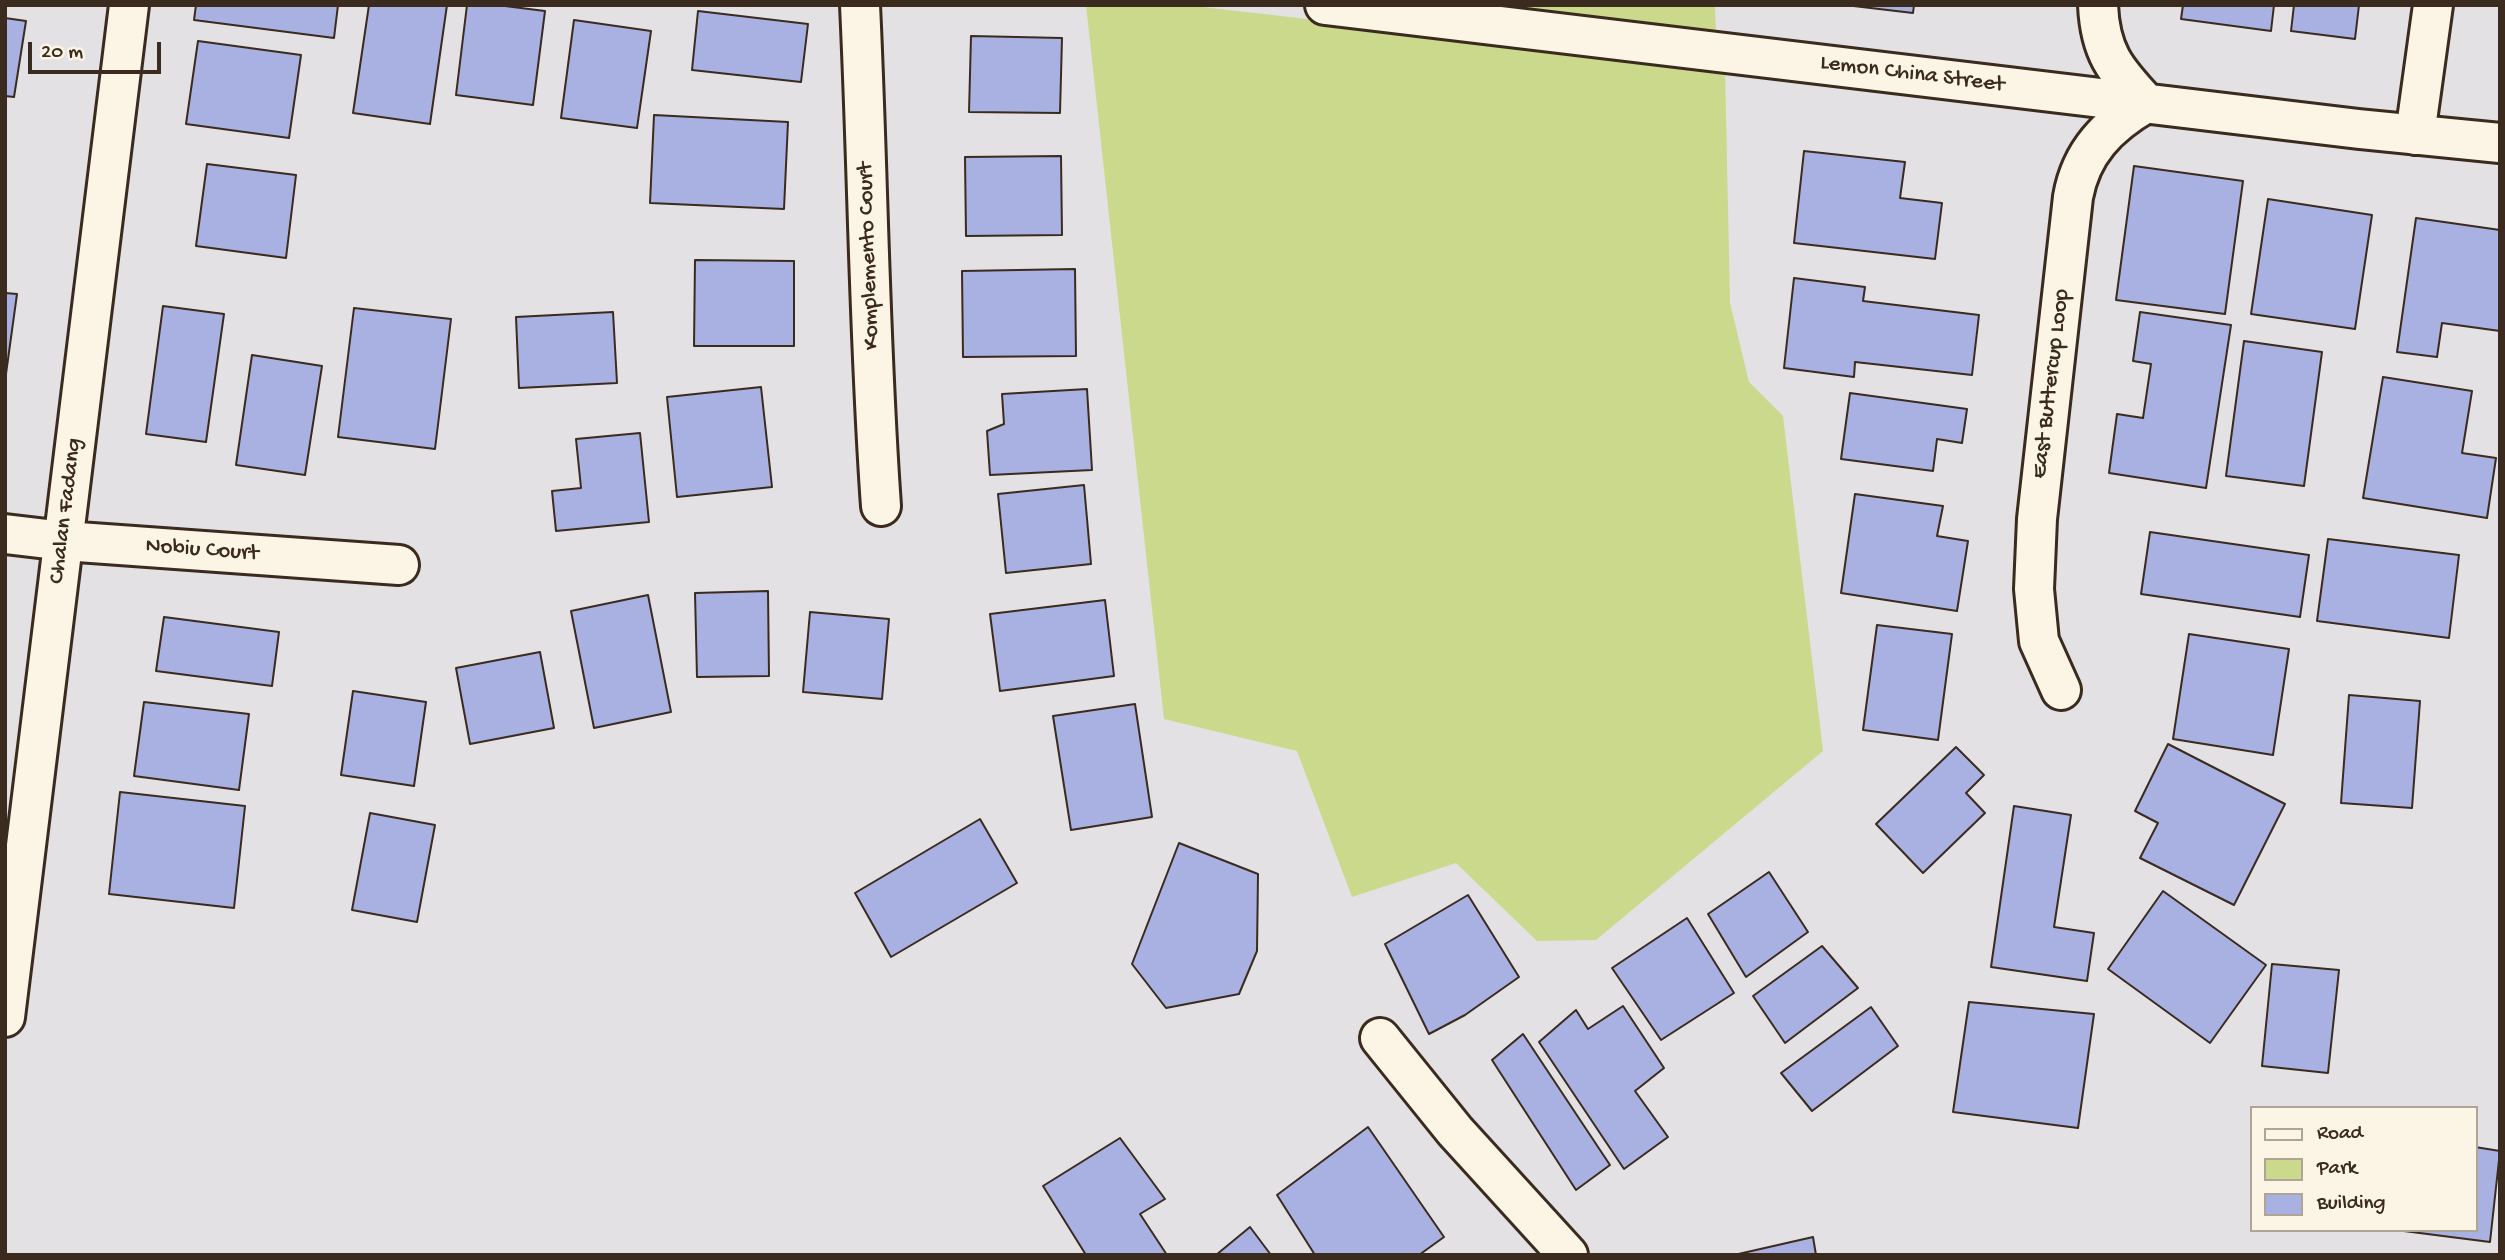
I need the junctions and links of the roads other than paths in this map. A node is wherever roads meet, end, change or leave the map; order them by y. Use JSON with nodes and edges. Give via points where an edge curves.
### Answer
{"nodes":[{"id":1,"x":130,"y":5,"type":"edge"},
{"id":2,"x":860,"y":5,"type":"edge"},
{"id":3,"x":1325,"y":5,"type":"edge"},
{"id":4,"x":2098,"y":5,"type":"edge"},
{"id":5,"x":2433,"y":5,"type":"edge"},
{"id":6,"x":2146,"y":103,"type":"junction"},
{"id":7,"x":2415,"y":135,"type":"junction"},
{"id":8,"x":2500,"y":143,"type":"edge"},
{"id":9,"x":881,"y":506,"type":"dead end"},
{"id":10,"x":5,"y":534,"type":"edge"},
{"id":11,"x":64,"y":541,"type":"junction"},
{"id":12,"x":399,"y":565,"type":"dead end"},
{"id":13,"x":2061,"y":690,"type":"dead end"},
{"id":14,"x":5,"y":1017,"type":"edge"},
{"id":15,"x":1380,"y":1038,"type":"dead end"},
{"id":16,"x":1568,"y":1255,"type":"edge"}],
"edges":[{"from":1,"to":11,"type":"street","name":"Chalan Fadang"},
{"from":2,"to":9,"type":"street","name":"Komplemento Court"},
{"from":3,"to":6,"type":"street","name":"Lemon China Street"},
{"from":4,"to":6,"type":"street","via":[[2106,49],[2123,78]]},
{"from":5,"to":7,"type":"street"},
{"from":6,"to":7,"type":"street","name":"Lemon China Street"},
{"from":6,"to":13,"type":"street","name":"East Buttercup Loop","via":[[2096,142],[2076,179],[2073,197],[2037,519],[2034,589],[2039,641]]},
{"from":7,"to":8,"type":"street","name":"Lemon China Street"},
{"from":10,"to":11,"type":"street","name":"Nobiu Court"},
{"from":11,"to":12,"type":"street","name":"Nobiu Court"},
{"from":11,"to":14,"type":"street","name":"Chalan Fadang"},
{"from":15,"to":16,"type":"street","via":[[1455,1130]]}]}
